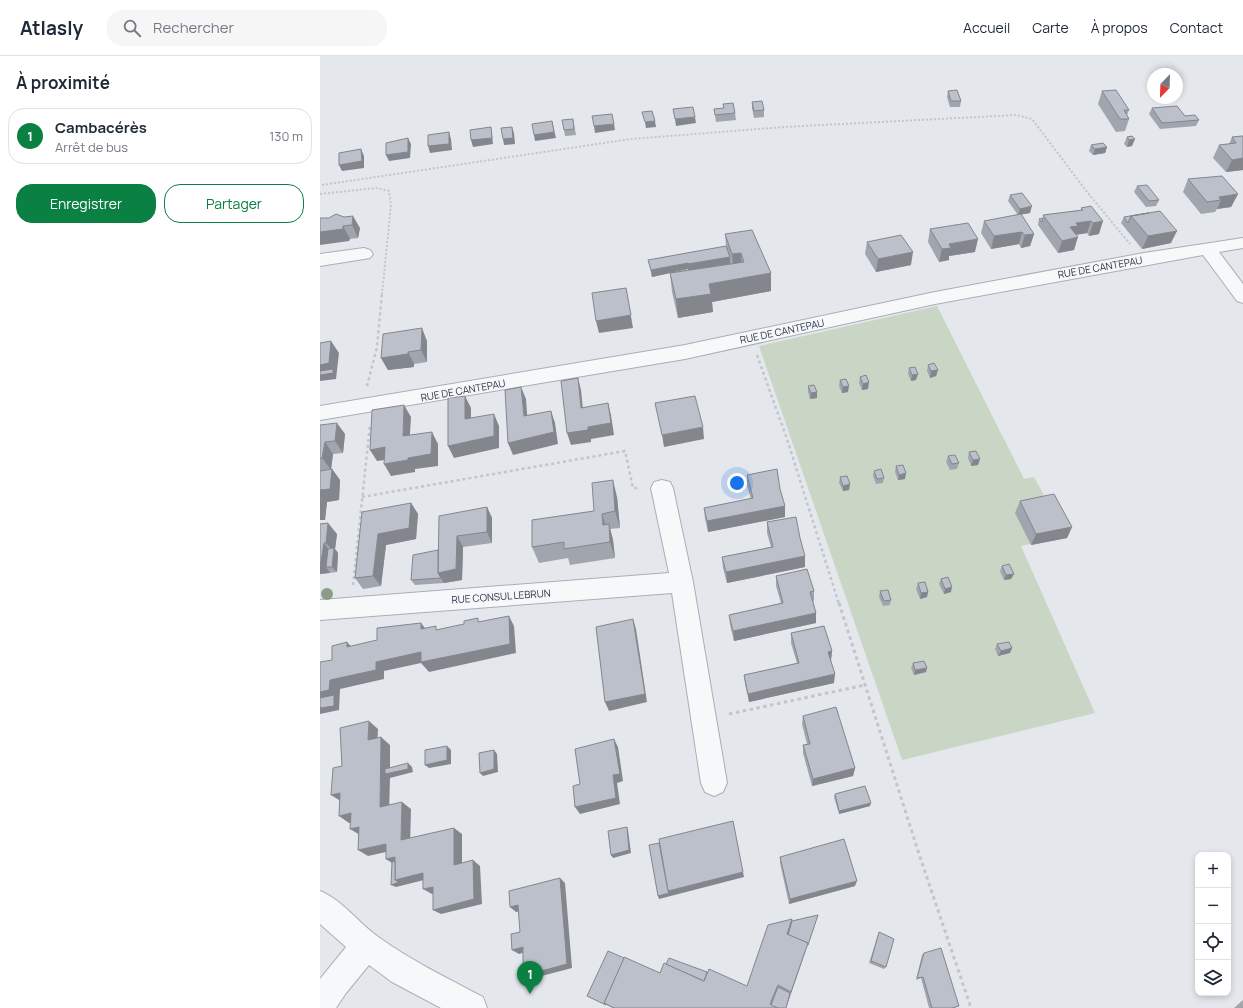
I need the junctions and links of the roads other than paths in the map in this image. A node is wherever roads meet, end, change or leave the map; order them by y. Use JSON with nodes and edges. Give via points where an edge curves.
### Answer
{"nodes":[{"id":1,"x":1243,"y":244,"type":"edge"},
{"id":2,"x":1208,"y":249,"type":"junction"},
{"id":3,"x":364,"y":254,"type":"dead end"},
{"id":4,"x":320,"y":260,"type":"edge"},
{"id":5,"x":1243,"y":297,"type":"edge"},
{"id":6,"x":320,"y":413,"type":"edge"},
{"id":7,"x":662,"y":488,"type":"road end"},
{"id":8,"x":682,"y":582,"type":"junction"},
{"id":9,"x":320,"y":610,"type":"edge"},
{"id":10,"x":714,"y":783,"type":"dead end"},
{"id":11,"x":320,"y":905,"type":"edge"},
{"id":12,"x":366,"y":946,"type":"junction"},
{"id":13,"x":320,"y":1007,"type":"edge"},
{"id":14,"x":472,"y":1008,"type":"edge"}],
"edges":[{"from":1,"to":2,"type":"street","name":"RUE DE CANTEPAU"},
{"from":2,"to":5,"type":"street"},
{"from":2,"to":6,"type":"street","name":"RUE DE CANTEPAU","via":[[935,298],[686,352]]},
{"from":3,"to":4,"type":"street"},
{"from":7,"to":8,"type":"street"},
{"from":8,"to":9,"type":"street","name":"RUE CONSUL LEBRUN"},
{"from":8,"to":10,"type":"street"},
{"from":11,"to":12,"type":"street"},
{"from":12,"to":13,"type":"street","via":[[335,982]]},
{"from":12,"to":14,"type":"street","via":[[403,971]]}]}
